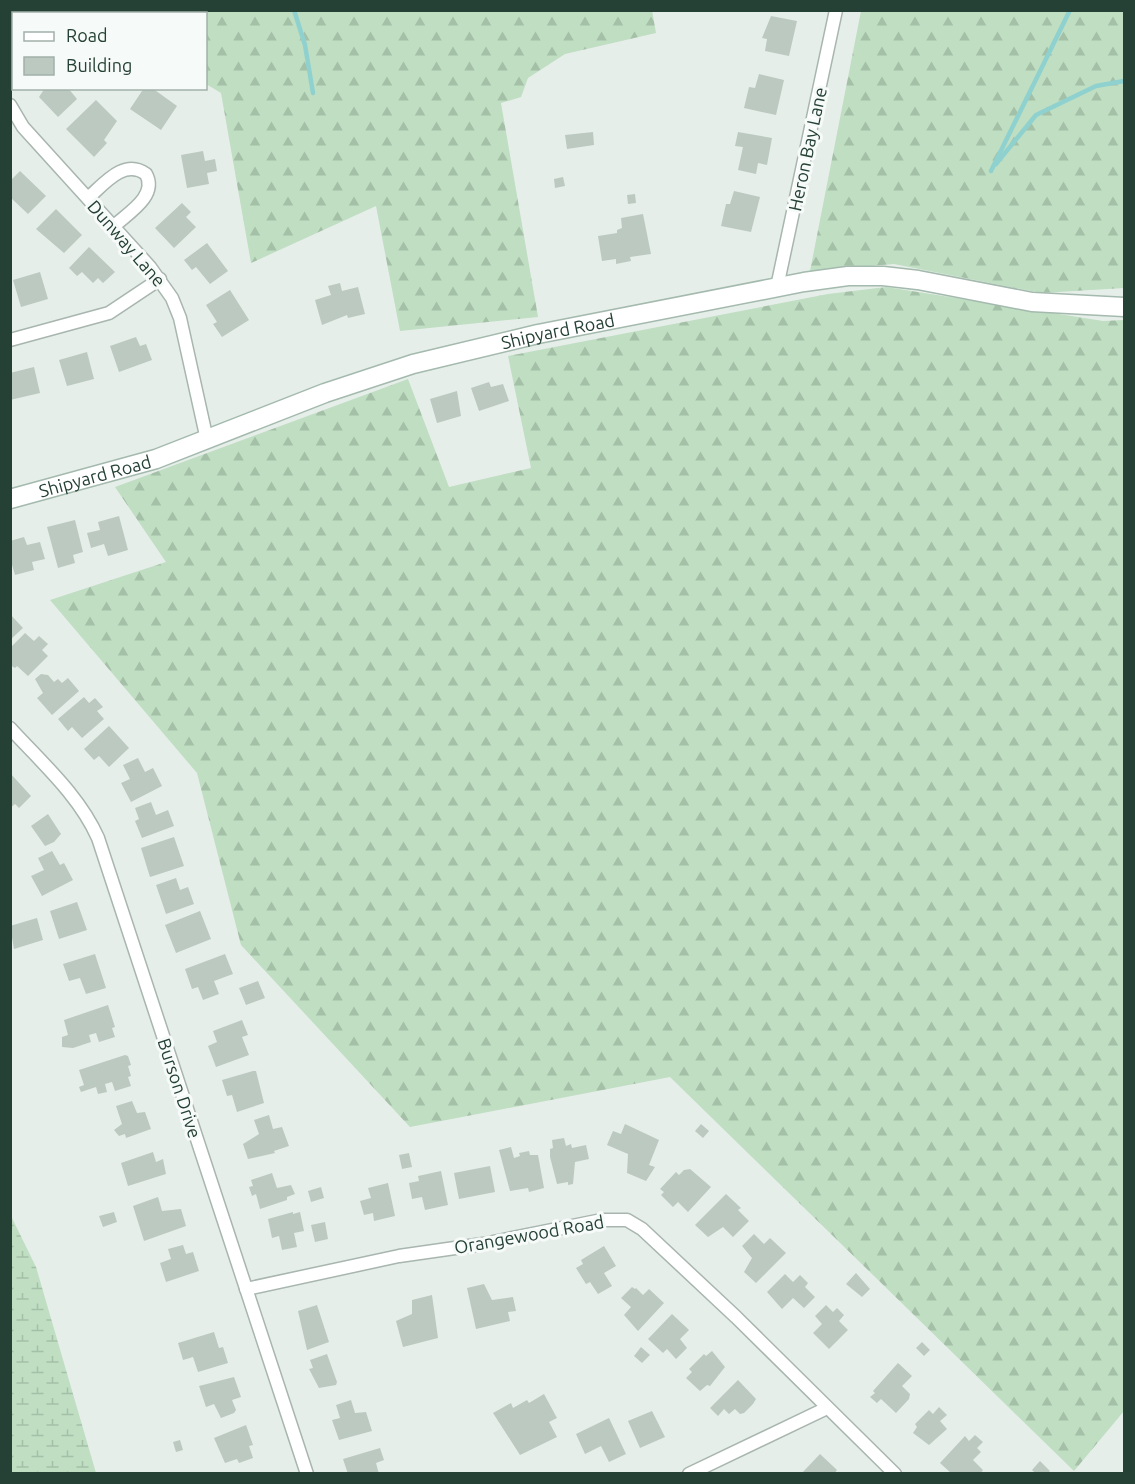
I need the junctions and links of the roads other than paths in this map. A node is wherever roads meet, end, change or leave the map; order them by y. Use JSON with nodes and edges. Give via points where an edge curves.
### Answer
{"nodes":[{"id":1,"x":836,"y":10,"type":"edge"},
{"id":2,"x":10,"y":105,"type":"edge"},
{"id":3,"x":88,"y":198,"type":"junction"},
{"id":4,"x":114,"y":226,"type":"junction"},
{"id":5,"x":160,"y":279,"type":"junction"},
{"id":6,"x":777,"y":287,"type":"junction"},
{"id":7,"x":1125,"y":307,"type":"edge"},
{"id":8,"x":10,"y":340,"type":"edge"},
{"id":9,"x":207,"y":440,"type":"junction"},
{"id":10,"x":10,"y":499,"type":"edge"},
{"id":11,"x":10,"y":728,"type":"edge"},
{"id":12,"x":246,"y":1289,"type":"junction"},
{"id":13,"x":827,"y":1408,"type":"junction"},
{"id":14,"x":307,"y":1473,"type":"edge"},
{"id":15,"x":689,"y":1473,"type":"edge"},
{"id":16,"x":895,"y":1473,"type":"edge"}],
"edges":[{"from":1,"to":6,"type":"street","name":"Heron Bay Lane"},
{"from":2,"to":3,"type":"street","name":"Dunway Lane","via":[[23,127]]},
{"from":3,"to":4,"type":"street","name":"Dunway Lane"},
{"from":3,"to":4,"type":"street","via":[[124,169],[146,174],[146,195]]},
{"from":4,"to":5,"type":"street","name":"Dunway Lane"},
{"from":5,"to":8,"type":"street","via":[[109,314]]},
{"from":5,"to":9,"type":"street","name":"Dunway Lane","via":[[180,318]]},
{"from":6,"to":7,"type":"street","name":"Shipyard Road","via":[[848,276],[883,276],[1032,302]]},
{"from":6,"to":9,"type":"street","name":"Shipyard Road","via":[[478,346],[370,377]]},
{"from":9,"to":10,"type":"street","name":"Shipyard Road","via":[[105,475]]},
{"from":11,"to":12,"type":"street","name":"Burson Drive","via":[[71,795],[98,838]]},
{"from":12,"to":13,"type":"street","name":"Orangewood Road","via":[[399,1256],[617,1218],[627,1220],[642,1229],[736,1317]]},
{"from":12,"to":14,"type":"street","name":"Burson Drive"},
{"from":13,"to":15,"type":"street"},
{"from":13,"to":16,"type":"street","name":"Orangewood Road"}]}
